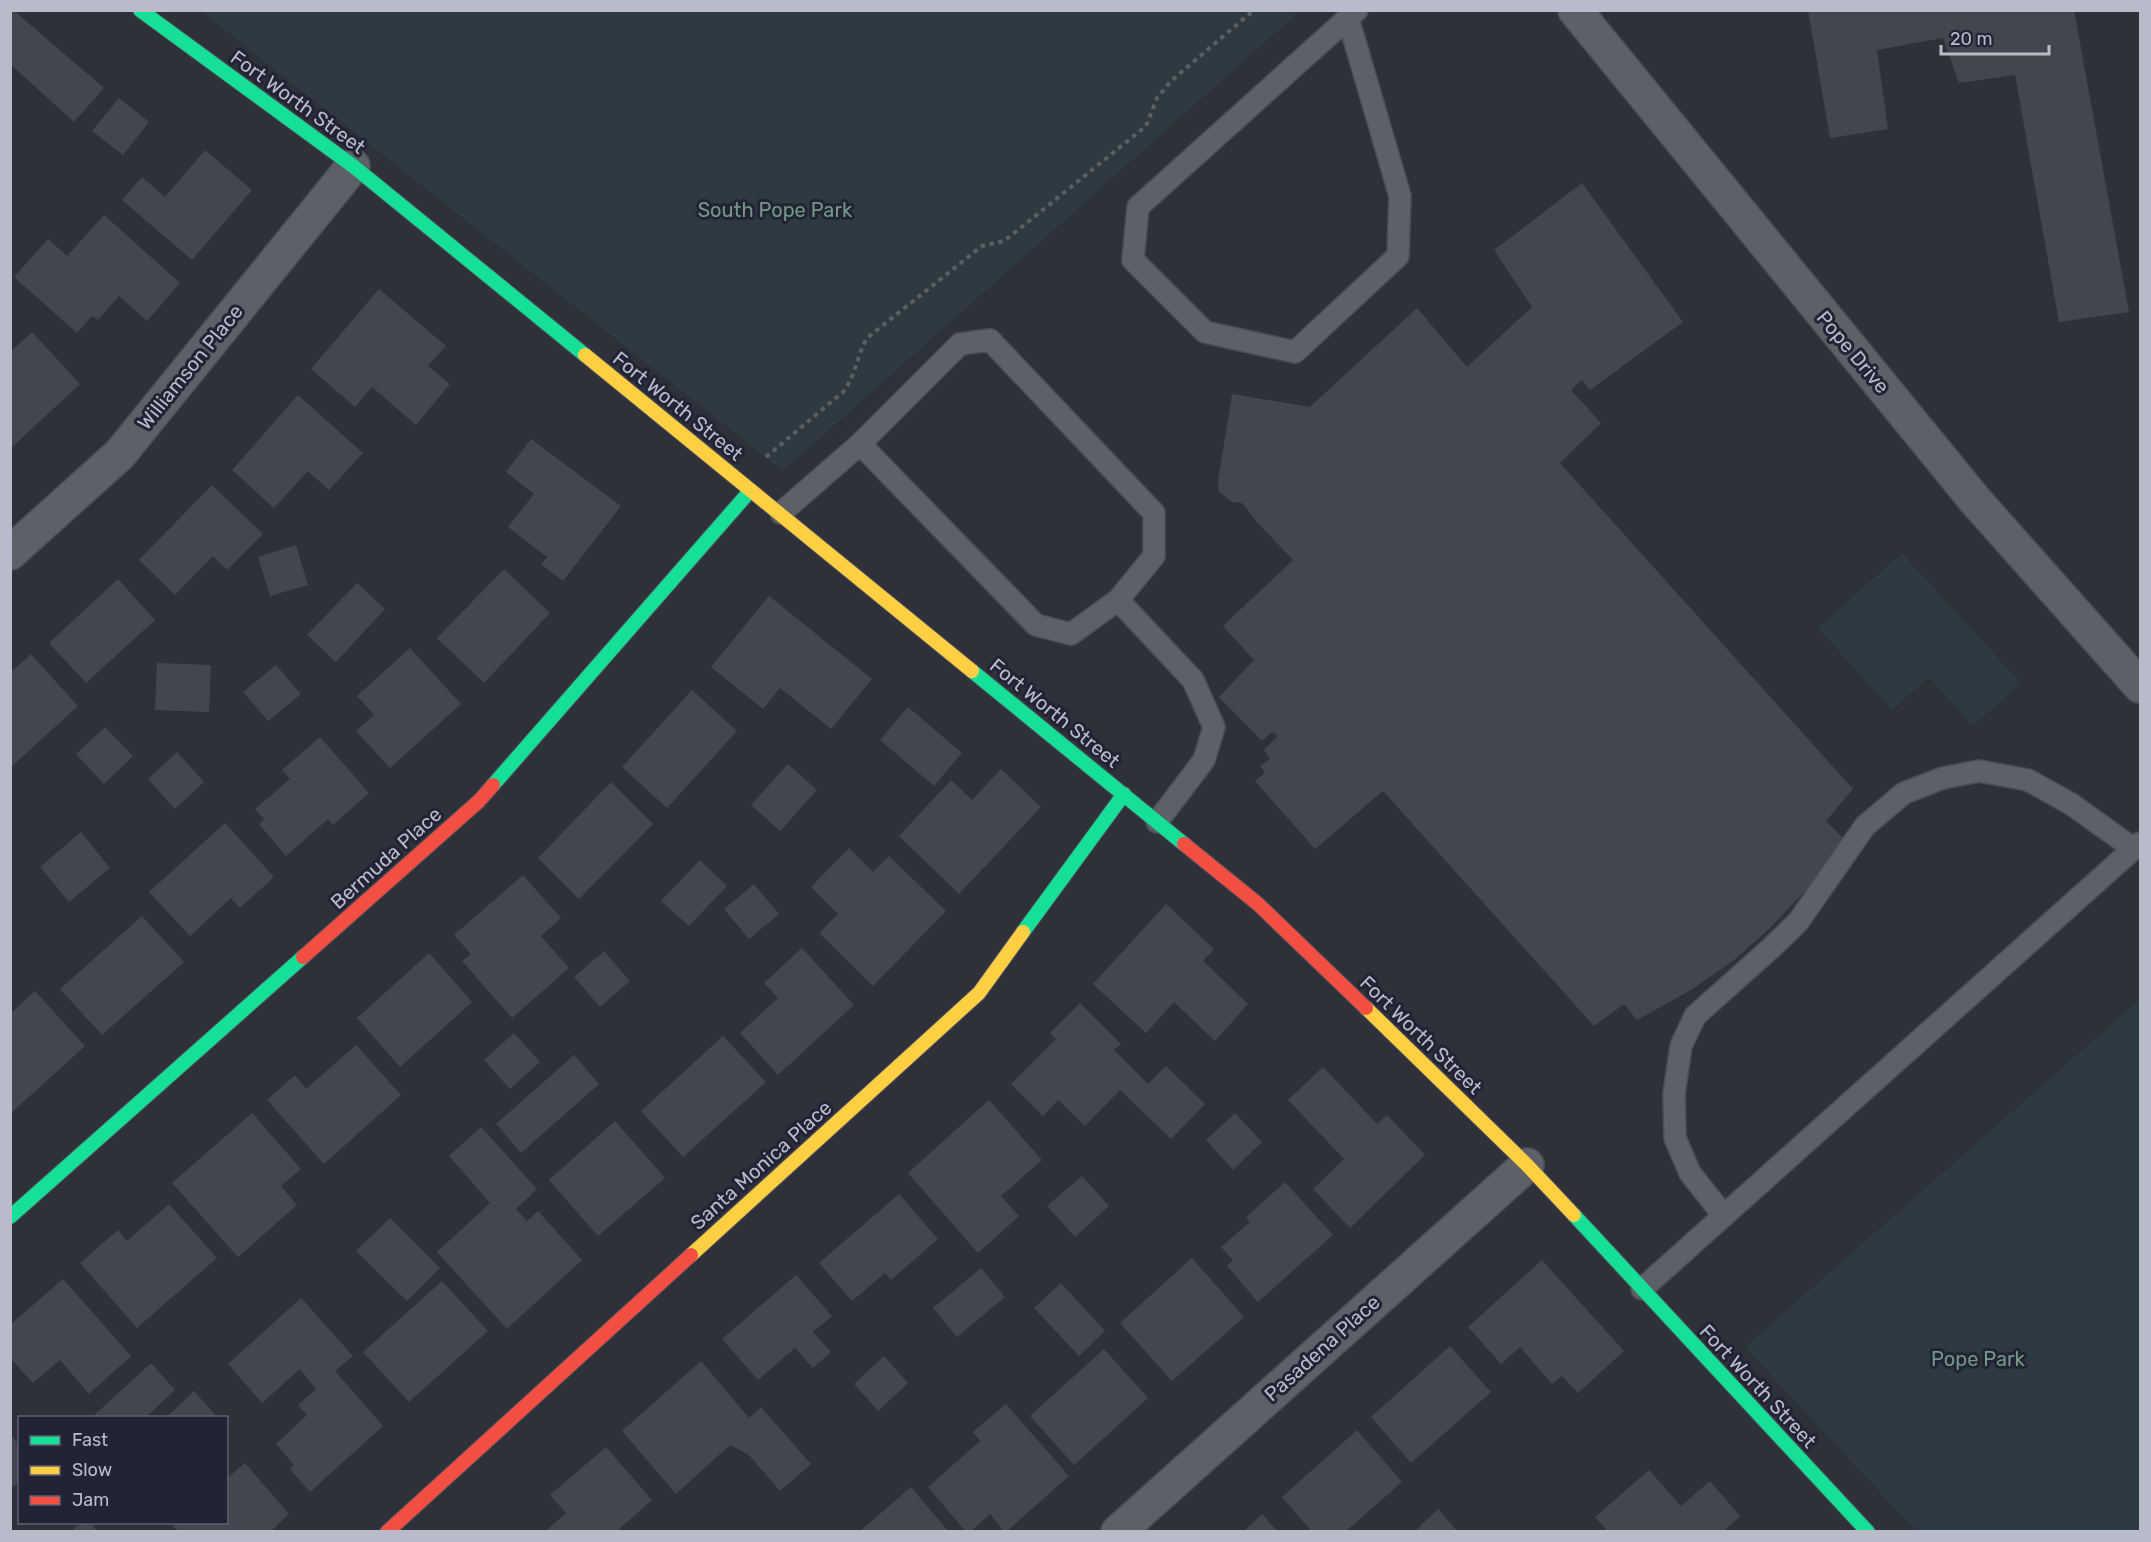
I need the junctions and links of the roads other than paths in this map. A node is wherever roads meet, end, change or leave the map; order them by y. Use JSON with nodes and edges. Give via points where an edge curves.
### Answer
{"nodes":[{"id":1,"x":140,"y":10,"type":"edge"},
{"id":2,"x":1575,"y":10,"type":"edge"},
{"id":3,"x":1352,"y":14,"type":"edge"},
{"id":4,"x":353,"y":166,"type":"junction"},
{"id":5,"x":860,"y":444,"type":"junction"},
{"id":6,"x":750,"y":491,"type":"junction"},
{"id":7,"x":781,"y":513,"type":"junction"},
{"id":8,"x":10,"y":553,"type":"edge"},
{"id":9,"x":1118,"y":600,"type":"junction"},
{"id":10,"x":2140,"y":686,"type":"edge"},
{"id":11,"x":1124,"y":794,"type":"junction"},
{"id":12,"x":1157,"y":822,"type":"junction"},
{"id":13,"x":2137,"y":846,"type":"edge"},
{"id":14,"x":1527,"y":1165,"type":"junction"},
{"id":15,"x":1724,"y":1216,"type":"junction"},
{"id":16,"x":10,"y":1217,"type":"edge"},
{"id":17,"x":1642,"y":1289,"type":"junction"},
{"id":18,"x":1857,"y":1528,"type":"edge"},
{"id":19,"x":387,"y":1532,"type":"edge"},
{"id":20,"x":1118,"y":1532,"type":"edge"}],
"edges":[{"from":1,"to":4,"type":"street","name":"Fort Worth Street"},
{"from":2,"to":10,"type":"street","name":"Pope Drive","via":[[1974,499]]},
{"from":3,"to":3,"type":"lane","via":[[1138,207],[1133,260],[1205,332],[1295,352],[1398,256],[1400,196]]},
{"from":4,"to":6,"type":"street","name":"Fort Worth Street"},
{"from":4,"to":8,"type":"street","name":"Williamson Place","via":[[120,454]]},
{"from":5,"to":7,"type":"lane"},
{"from":5,"to":9,"type":"lane","via":[[1036,625],[1071,634]]},
{"from":5,"to":9,"type":"lane","via":[[960,344],[990,340],[1154,513],[1154,556]]},
{"from":6,"to":7,"type":"street","name":"Fort Worth Street"},
{"from":6,"to":16,"type":"street","name":"Bermuda Place","via":[[479,801]]},
{"from":7,"to":11,"type":"street","name":"Fort Worth Street"},
{"from":9,"to":12,"type":"lane","via":[[1193,680],[1214,727],[1204,760]]},
{"from":11,"to":12,"type":"street","name":"Fort Worth Street"},
{"from":11,"to":19,"type":"street","name":"Santa Monica Place","via":[[979,993]]},
{"from":12,"to":14,"type":"street","name":"Fort Worth Street","via":[[1258,904]]},
{"from":13,"to":15,"type":"lane"},
{"from":13,"to":15,"type":"lane","via":[[2028,780],[1979,771],[1943,778],[1904,793],[1865,826],[1798,922],[1695,1016],[1681,1046],[1674,1094],[1676,1138],[1690,1173]]},
{"from":14,"to":17,"type":"street","name":"Fort Worth Street"},
{"from":14,"to":20,"type":"street","name":"Pasadena Place"},
{"from":15,"to":17,"type":"lane"},
{"from":17,"to":18,"type":"street","name":"Fort Worth Street"}]}
